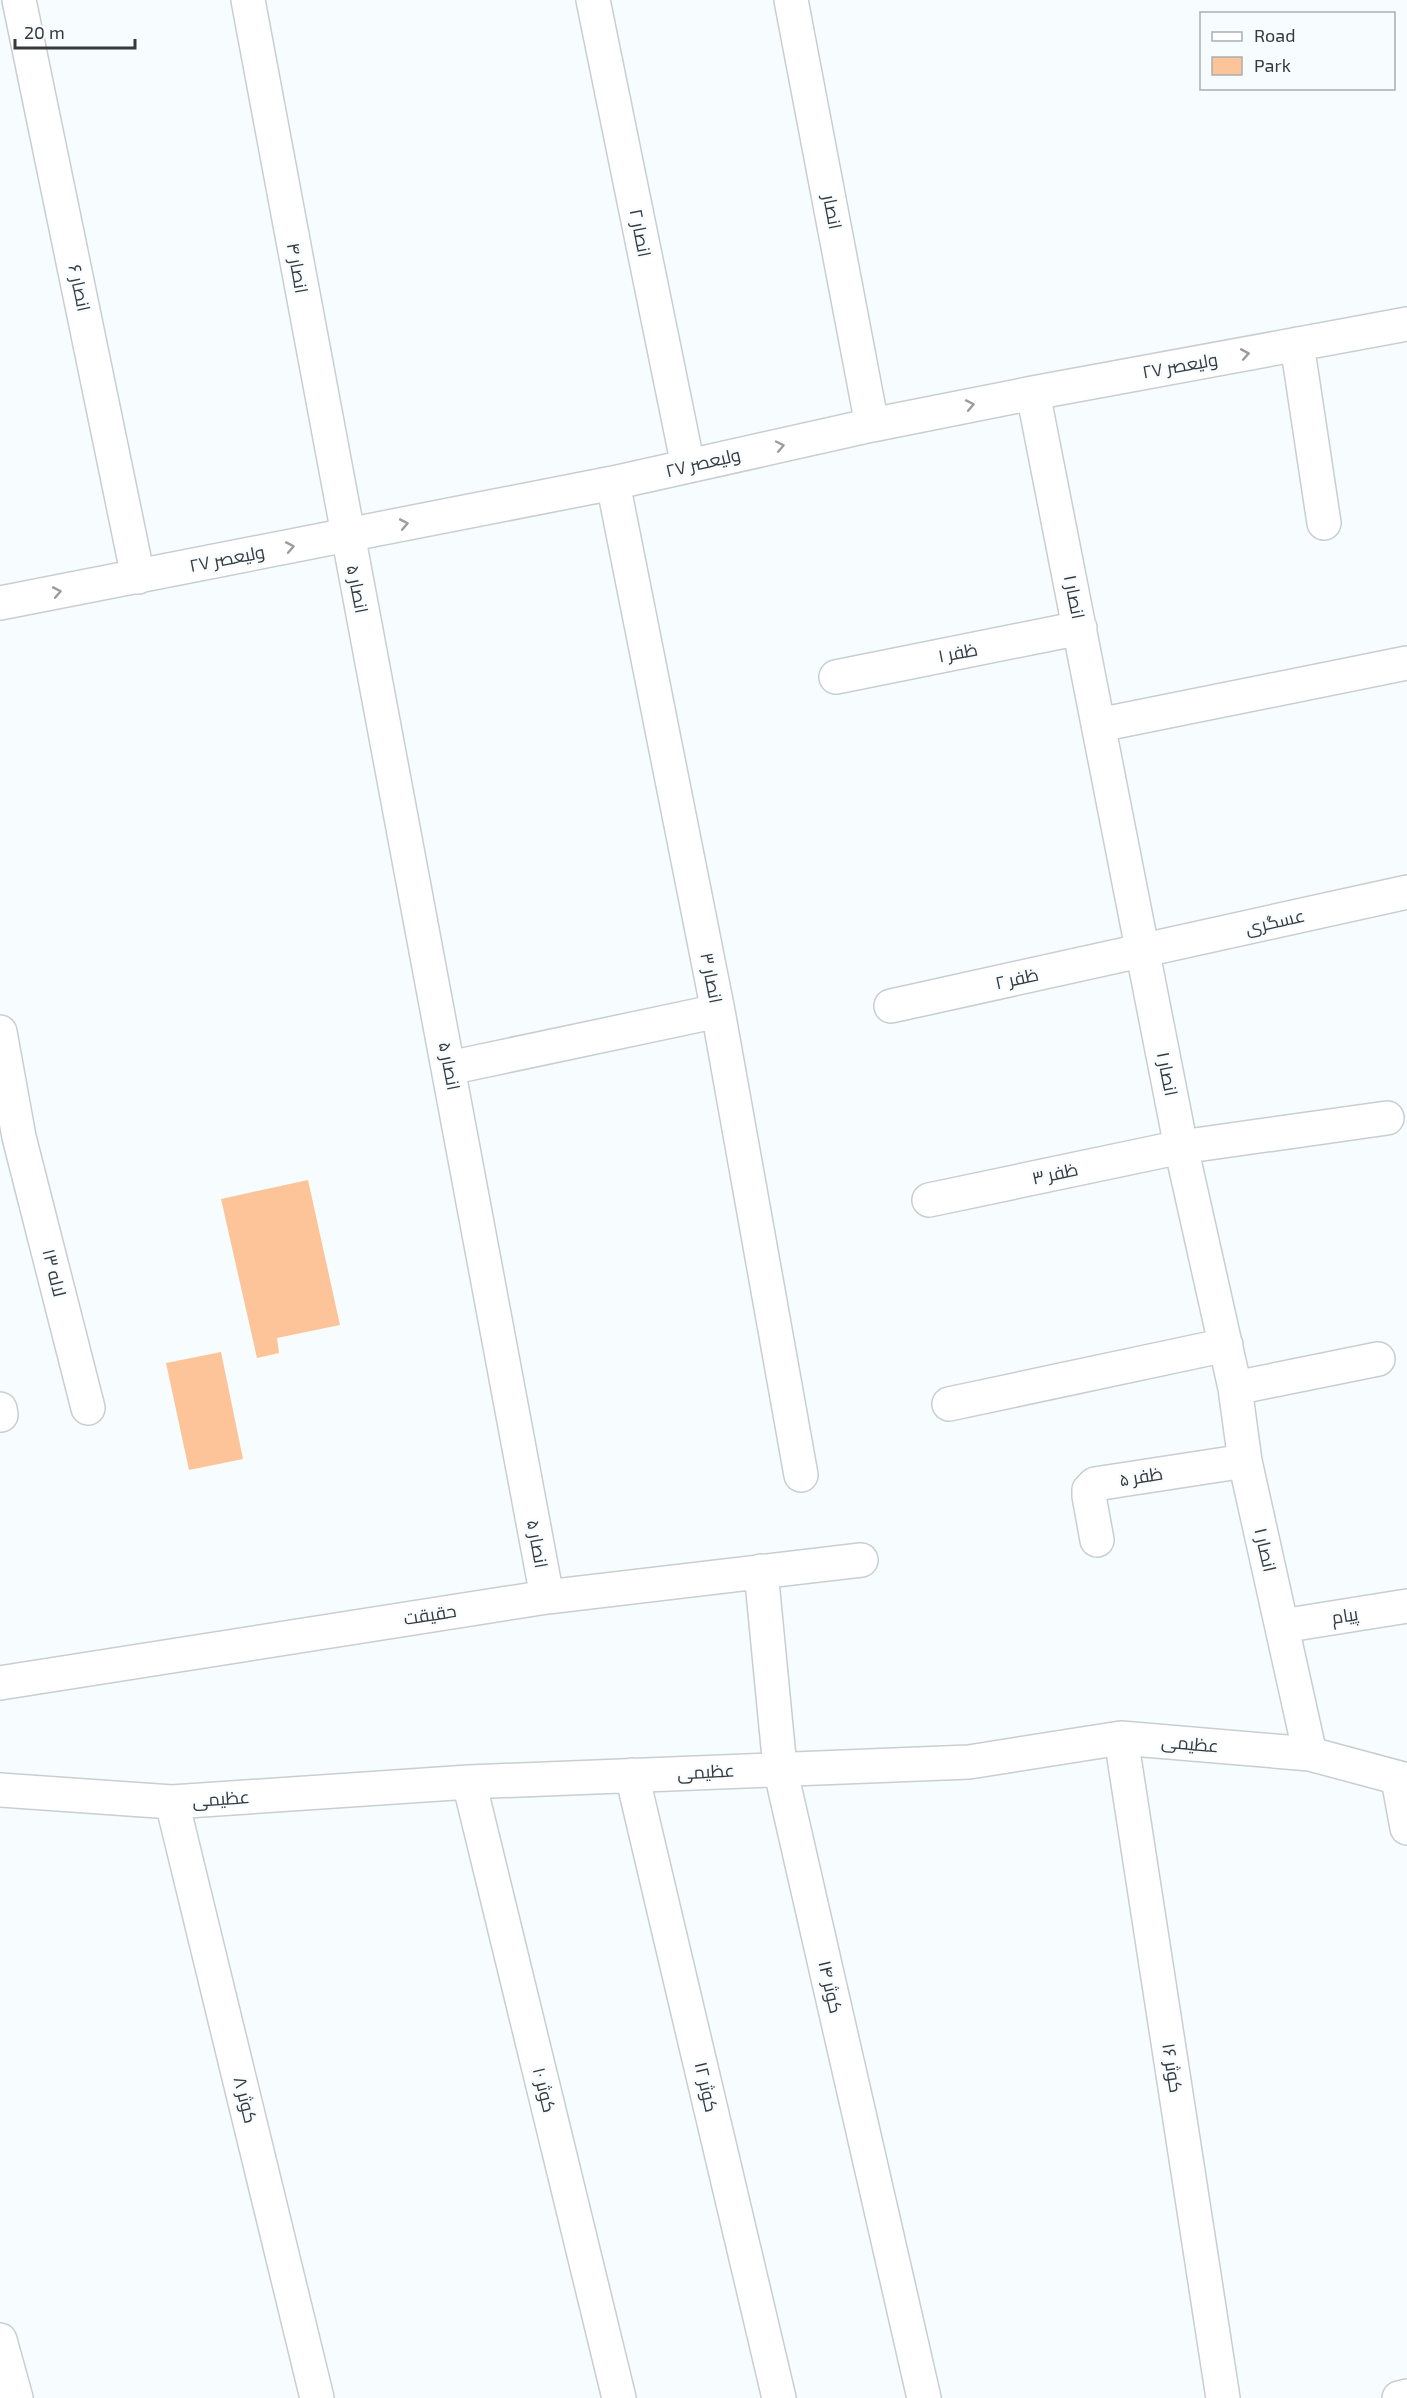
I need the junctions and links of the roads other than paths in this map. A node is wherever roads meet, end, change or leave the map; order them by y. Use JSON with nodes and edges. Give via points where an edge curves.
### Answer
{"nodes":[{"id":1,"x":19,"y":0,"type":"edge"},
{"id":2,"x":248,"y":0,"type":"edge"},
{"id":3,"x":593,"y":0,"type":"edge"},
{"id":4,"x":791,"y":0,"type":"edge"},
{"id":5,"x":1407,"y":324,"type":"edge"},
{"id":6,"x":1297,"y":344,"type":"junction"},
{"id":7,"x":1033,"y":393,"type":"junction"},
{"id":8,"x":872,"y":425,"type":"junction"},
{"id":9,"x":688,"y":466,"type":"junction"},
{"id":10,"x":613,"y":483,"type":"junction"},
{"id":11,"x":1324,"y":523,"type":"dead end"},
{"id":12,"x":346,"y":535,"type":"junction"},
{"id":13,"x":138,"y":577,"type":"junction"},
{"id":14,"x":0,"y":603,"type":"edge"},
{"id":15,"x":1080,"y":628,"type":"junction"},
{"id":16,"x":1407,"y":663,"type":"edge"},
{"id":17,"x":837,"y":678,"type":"dead end"},
{"id":18,"x":1099,"y":725,"type":"junction"},
{"id":19,"x":1407,"y":892,"type":"edge"},
{"id":20,"x":1144,"y":952,"type":"junction"},
{"id":21,"x":891,"y":1006,"type":"dead end"},
{"id":22,"x":718,"y":1011,"type":"junction"},
{"id":23,"x":0,"y":1032,"type":"edge"},
{"id":24,"x":449,"y":1068,"type":"junction"},
{"id":25,"x":1387,"y":1118,"type":"dead end"},
{"id":26,"x":10,"y":1139,"type":"edge"},
{"id":27,"x":1181,"y":1148,"type":"junction"},
{"id":28,"x":929,"y":1200,"type":"dead end"},
{"id":29,"x":1226,"y":1345,"type":"junction"},
{"id":30,"x":1378,"y":1359,"type":"dead end"},
{"id":31,"x":1235,"y":1388,"type":"junction"},
{"id":32,"x":949,"y":1404,"type":"dead end"},
{"id":33,"x":88,"y":1408,"type":"dead end"},
{"id":34,"x":1245,"y":1461,"type":"junction"},
{"id":35,"x":801,"y":1474,"type":"dead end"},
{"id":36,"x":1096,"y":1540,"type":"dead end"},
{"id":37,"x":861,"y":1560,"type":"dead end"},
{"id":38,"x":761,"y":1571,"type":"junction"},
{"id":39,"x":547,"y":1597,"type":"junction"},
{"id":40,"x":1407,"y":1606,"type":"edge"},
{"id":41,"x":1282,"y":1626,"type":"junction"},
{"id":42,"x":0,"y":1683,"type":"edge"},
{"id":43,"x":1122,"y":1738,"type":"junction"},
{"id":44,"x":1310,"y":1754,"type":"junction"},
{"id":45,"x":780,"y":1768,"type":"junction"},
{"id":46,"x":632,"y":1775,"type":"junction"},
{"id":47,"x":1402,"y":1779,"type":"edge"},
{"id":48,"x":469,"y":1782,"type":"junction"},
{"id":49,"x":0,"y":1790,"type":"edge"},
{"id":50,"x":172,"y":1802,"type":"junction"},
{"id":51,"x":1407,"y":1828,"type":"edge"},
{"id":52,"x":0,"y":2340,"type":"edge"},
{"id":53,"x":1407,"y":2396,"type":"edge"},
{"id":54,"x":16,"y":2398,"type":"edge"},
{"id":55,"x":317,"y":2398,"type":"edge"},
{"id":56,"x":619,"y":2398,"type":"edge"},
{"id":57,"x":779,"y":2398,"type":"edge"},
{"id":58,"x":924,"y":2398,"type":"edge"},
{"id":59,"x":1223,"y":2398,"type":"edge"},
{"id":60,"x":1399,"y":2398,"type":"edge"}],
"edges":[{"from":1,"to":13,"type":"street","name":"انصار ۶"},
{"from":2,"to":12,"type":"street","name":"انصار ۴"},
{"from":3,"to":9,"type":"street","name":"انصار ۲"},
{"from":4,"to":8,"type":"street","name":"انصار"},
{"from":5,"to":6,"type":"street","name":"ولیعصر ۲۷"},
{"from":7,"to":6,"type":"street","name":"ولیعصر ۲۷","one_way":true},
{"from":6,"to":11,"type":"street"},
{"from":8,"to":7,"type":"street","name":"ولیعصر ۲۷","one_way":true},
{"from":7,"to":15,"type":"street","name":"انصار ۱"},
{"from":9,"to":8,"type":"street","name":"ولیعصر ۲۷","one_way":true},
{"from":9,"to":10,"type":"street","name":"ولیعصر ۲۷"},
{"from":12,"to":10,"type":"street","name":"ولیعصر ۲۷","one_way":true},
{"from":10,"to":22,"type":"street","name":"انصار ۳"},
{"from":13,"to":12,"type":"street","name":"ولیعصر ۲۷","one_way":true},
{"from":12,"to":24,"type":"street","name":"انصار ۵"},
{"from":14,"to":13,"type":"street","name":"ولیعصر ۲۷","one_way":true},
{"from":15,"to":17,"type":"street","name":"ظفر ۱"},
{"from":15,"to":18,"type":"street","name":"انصار ۱"},
{"from":16,"to":18,"type":"street"},
{"from":18,"to":20,"type":"street","name":"انصار ۱"},
{"from":19,"to":20,"type":"street","name":"عسگری"},
{"from":20,"to":21,"type":"street","name":"ظفر ۲"},
{"from":20,"to":27,"type":"street","name":"انصار ۱"},
{"from":22,"to":24,"type":"street"},
{"from":22,"to":35,"type":"street","name":"انصار ۳"},
{"from":23,"to":26,"type":"street","name":"لاله ۱۳"},
{"from":24,"to":39,"type":"street","name":"انصار ۵"},
{"from":25,"to":27,"type":"street","name":"ظفر ۳"},
{"from":26,"to":33,"type":"street","name":"لاله ۱۳"},
{"from":27,"to":28,"type":"street","name":"ظفر ۳"},
{"from":27,"to":29,"type":"street","name":"انصار ۱"},
{"from":29,"to":31,"type":"street","name":"انصار ۱"},
{"from":29,"to":32,"type":"street"},
{"from":30,"to":31,"type":"street"},
{"from":31,"to":34,"type":"street","name":"انصار ۱"},
{"from":34,"to":36,"type":"street","name":"ظفر ۵","via":[[1095,1484],[1089,1497]]},
{"from":34,"to":41,"type":"street","name":"انصار ۱"},
{"from":37,"to":38,"type":"street","name":"حقیقت"},
{"from":38,"to":39,"type":"street","name":"حقیقت"},
{"from":38,"to":45,"type":"street","name":"کوثر ۱۴"},
{"from":39,"to":42,"type":"street","name":"حقیقت"},
{"from":40,"to":41,"type":"street","name":"پیام"},
{"from":41,"to":44,"type":"street","name":"انصار ۱"},
{"from":43,"to":44,"type":"street","name":"عظیمی"},
{"from":43,"to":45,"type":"street","name":"عظیمی","via":[[969,1762]]},
{"from":43,"to":59,"type":"street","name":"کوثر ۱۶"},
{"from":44,"to":47,"type":"street","name":"عظیمی"},
{"from":45,"to":46,"type":"street","name":"عظیمی"},
{"from":45,"to":58,"type":"street","name":"کوثر ۱۴"},
{"from":46,"to":48,"type":"street","name":"عظیمی"},
{"from":46,"to":57,"type":"street","name":"کوثر ۱۲"},
{"from":47,"to":51,"type":"street"},
{"from":48,"to":50,"type":"street","name":"عظیمی"},
{"from":48,"to":56,"type":"street","name":"کوثر ۱۰"},
{"from":49,"to":50,"type":"street","name":"عظیمی"},
{"from":50,"to":55,"type":"street","name":"کوثر ۸"},
{"from":52,"to":54,"type":"street"},
{"from":53,"to":60,"type":"street"}]}
